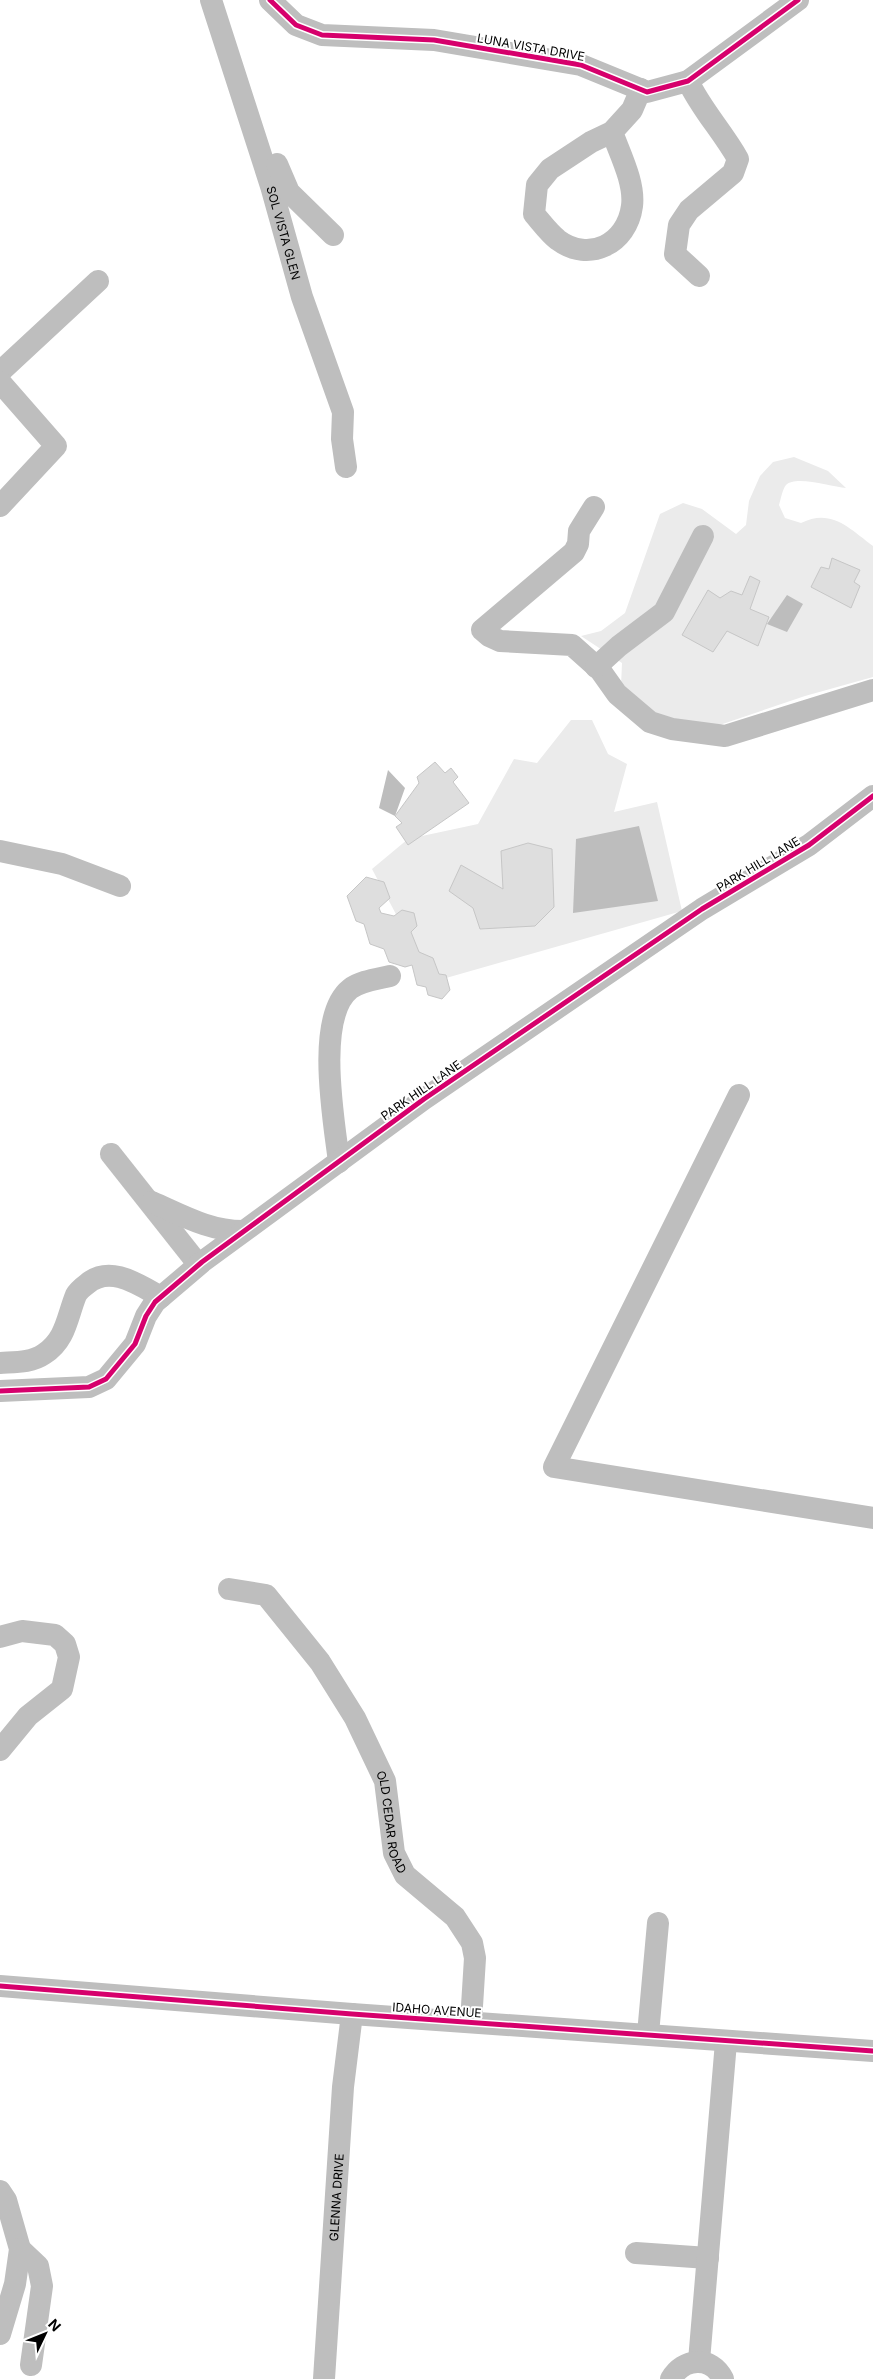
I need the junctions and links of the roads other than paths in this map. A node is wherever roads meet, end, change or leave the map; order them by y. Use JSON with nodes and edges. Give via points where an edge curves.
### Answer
{"nodes":[{"id":1,"x":211,"y":0,"type":"edge"},
{"id":2,"x":227,"y":0,"type":"edge"},
{"id":3,"x":270,"y":0,"type":"edge"},
{"id":4,"x":798,"y":0,"type":"edge"},
{"id":5,"x":688,"y":81,"type":"junction"},
{"id":6,"x":640,"y":89,"type":"junction"},
{"id":7,"x":612,"y":132,"type":"junction"},
{"id":8,"x":333,"y":235,"type":"dead end"},
{"id":9,"x":699,"y":276,"type":"dead end"},
{"id":10,"x":98,"y":281,"type":"dead end"},
{"id":11,"x":0,"y":372,"type":"edge"},
{"id":12,"x":0,"y":382,"type":"edge"},
{"id":13,"x":346,"y":468,"type":"dead end"},
{"id":14,"x":0,"y":506,"type":"edge"},
{"id":15,"x":594,"y":507,"type":"dead end"},
{"id":16,"x":703,"y":536,"type":"dead end"},
{"id":17,"x":596,"y":666,"type":"junction"},
{"id":18,"x":873,"y":690,"type":"edge"},
{"id":19,"x":873,"y":796,"type":"edge"},
{"id":20,"x":0,"y":851,"type":"edge"},
{"id":21,"x":120,"y":886,"type":"dead end"},
{"id":22,"x":390,"y":976,"type":"dead end"},
{"id":23,"x":739,"y":1095,"type":"dead end"},
{"id":24,"x":111,"y":1154,"type":"dead end"},
{"id":25,"x":339,"y":1162,"type":"junction"},
{"id":26,"x":146,"y":1199,"type":"junction"},
{"id":27,"x":243,"y":1231,"type":"junction"},
{"id":28,"x":198,"y":1264,"type":"junction"},
{"id":29,"x":161,"y":1297,"type":"junction"},
{"id":30,"x":0,"y":1363,"type":"edge"},
{"id":31,"x":0,"y":1391,"type":"edge"},
{"id":32,"x":873,"y":1518,"type":"edge"},
{"id":33,"x":229,"y":1589,"type":"dead end"},
{"id":34,"x":0,"y":1638,"type":"edge"},
{"id":35,"x":0,"y":1750,"type":"edge"},
{"id":36,"x":658,"y":1922,"type":"dead end"},
{"id":37,"x":0,"y":1986,"type":"edge"},
{"id":38,"x":352,"y":2014,"type":"junction"},
{"id":39,"x":471,"y":2022,"type":"junction"},
{"id":40,"x":648,"y":2034,"type":"junction"},
{"id":41,"x":726,"y":2042,"type":"junction"},
{"id":42,"x":873,"y":2051,"type":"edge"},
{"id":43,"x":0,"y":2191,"type":"edge"},
{"id":44,"x":20,"y":2249,"type":"junction"},
{"id":45,"x":636,"y":2253,"type":"dead end"},
{"id":46,"x":708,"y":2258,"type":"junction"},
{"id":47,"x":0,"y":2334,"type":"edge"},
{"id":48,"x":699,"y":2361,"type":"junction"},
{"id":49,"x":31,"y":2365,"type":"dead end"},
{"id":50,"x":324,"y":2379,"type":"edge"},
{"id":51,"x":671,"y":2379,"type":"edge"},
{"id":52,"x":723,"y":2379,"type":"edge"}],
"edges":[{"from":1,"to":13,"type":"street","name":"SOL VISTA GLEN","via":[[271,186],[302,297],[343,412]]},
{"from":2,"to":8,"type":"street","name":"SOL VISTA GLEN","via":[[251,86],[289,192]]},
{"from":3,"to":6,"type":"street","name":"LUNA VISTA DRIVE","via":[[296,26],[322,35],[434,40],[581,64]]},
{"from":4,"to":5,"type":"street","name":"LUNA VISTA DRIVE"},
{"from":5,"to":6,"type":"street","name":"LUNA VISTA DRIVE","via":[[647,92]]},
{"from":5,"to":9,"type":"street","via":[[696,99],[738,159],[733,173],[689,210],[679,226],[675,254]]},
{"from":6,"to":7,"type":"street","via":[[632,110]]},
{"from":7,"to":7,"type":"street","via":[[550,169],[537,185],[534,214],[557,239],[572,248],[594,251],[613,242],[622,233],[632,207],[630,187]]},
{"from":10,"to":11,"type":"street"},
{"from":12,"to":14,"type":"street","via":[[56,446]]},
{"from":15,"to":17,"type":"street","via":[[579,531],[574,552],[482,630],[500,641],[572,645]]},
{"from":16,"to":17,"type":"street","via":[[664,612]]},
{"from":17,"to":18,"type":"street","via":[[617,694],[650,722],[672,729],[725,736]]},
{"from":19,"to":25,"type":"street","name":"PARK HILL LANE","via":[[809,845],[702,909]]},
{"from":20,"to":21,"type":"street","via":[[62,864]]},
{"from":22,"to":25,"type":"street","via":[[355,985],[348,990],[333,1019],[329,1060]]},
{"from":23,"to":32,"type":"street","via":[[554,1468]]},
{"from":24,"to":26,"type":"street"},
{"from":25,"to":27,"type":"street","name":"PARK HILL LANE"},
{"from":26,"to":27,"type":"street","via":[[196,1223],[225,1231]]},
{"from":26,"to":28,"type":"street"},
{"from":27,"to":28,"type":"street","name":"PARK HILL LANE"},
{"from":28,"to":29,"type":"street","name":"PARK HILL LANE"},
{"from":29,"to":30,"type":"street","via":[[116,1276],[91,1281],[77,1293],[62,1337],[45,1354],[30,1361]]},
{"from":29,"to":31,"type":"street","name":"PARK HILL LANE","via":[[146,1316],[135,1344],[106,1379],[89,1387]]},
{"from":33,"to":39,"type":"street","name":"OLD CEDAR ROAD","via":[[266,1595],[320,1662],[355,1718],[385,1781],[394,1853],[405,1875],[455,1917],[472,1944],[476,1958]]},
{"from":34,"to":35,"type":"street","via":[[22,1631],[55,1636],[64,1644],[69,1657],[62,1689],[28,1716]]},
{"from":36,"to":40,"type":"street"},
{"from":37,"to":38,"type":"street","name":"IDAHO AVENUE"},
{"from":38,"to":39,"type":"street","name":"IDAHO AVENUE"},
{"from":38,"to":50,"type":"street","name":"GLENNA DRIVE","via":[[343,2087]]},
{"from":39,"to":40,"type":"street","name":"IDAHO AVENUE"},
{"from":40,"to":41,"type":"street","name":"IDAHO AVENUE"},
{"from":41,"to":42,"type":"street","name":"IDAHO AVENUE"},
{"from":41,"to":46,"type":"street"},
{"from":43,"to":44,"type":"street","via":[[6,2200]]},
{"from":44,"to":47,"type":"street","via":[[15,2284]]},
{"from":44,"to":49,"type":"street","via":[[38,2266],[42,2286]]},
{"from":45,"to":46,"type":"street"},
{"from":46,"to":48,"type":"street"},
{"from":48,"to":51,"type":"street","via":[[682,2366]]},
{"from":48,"to":52,"type":"street","via":[[716,2369]]}]}
